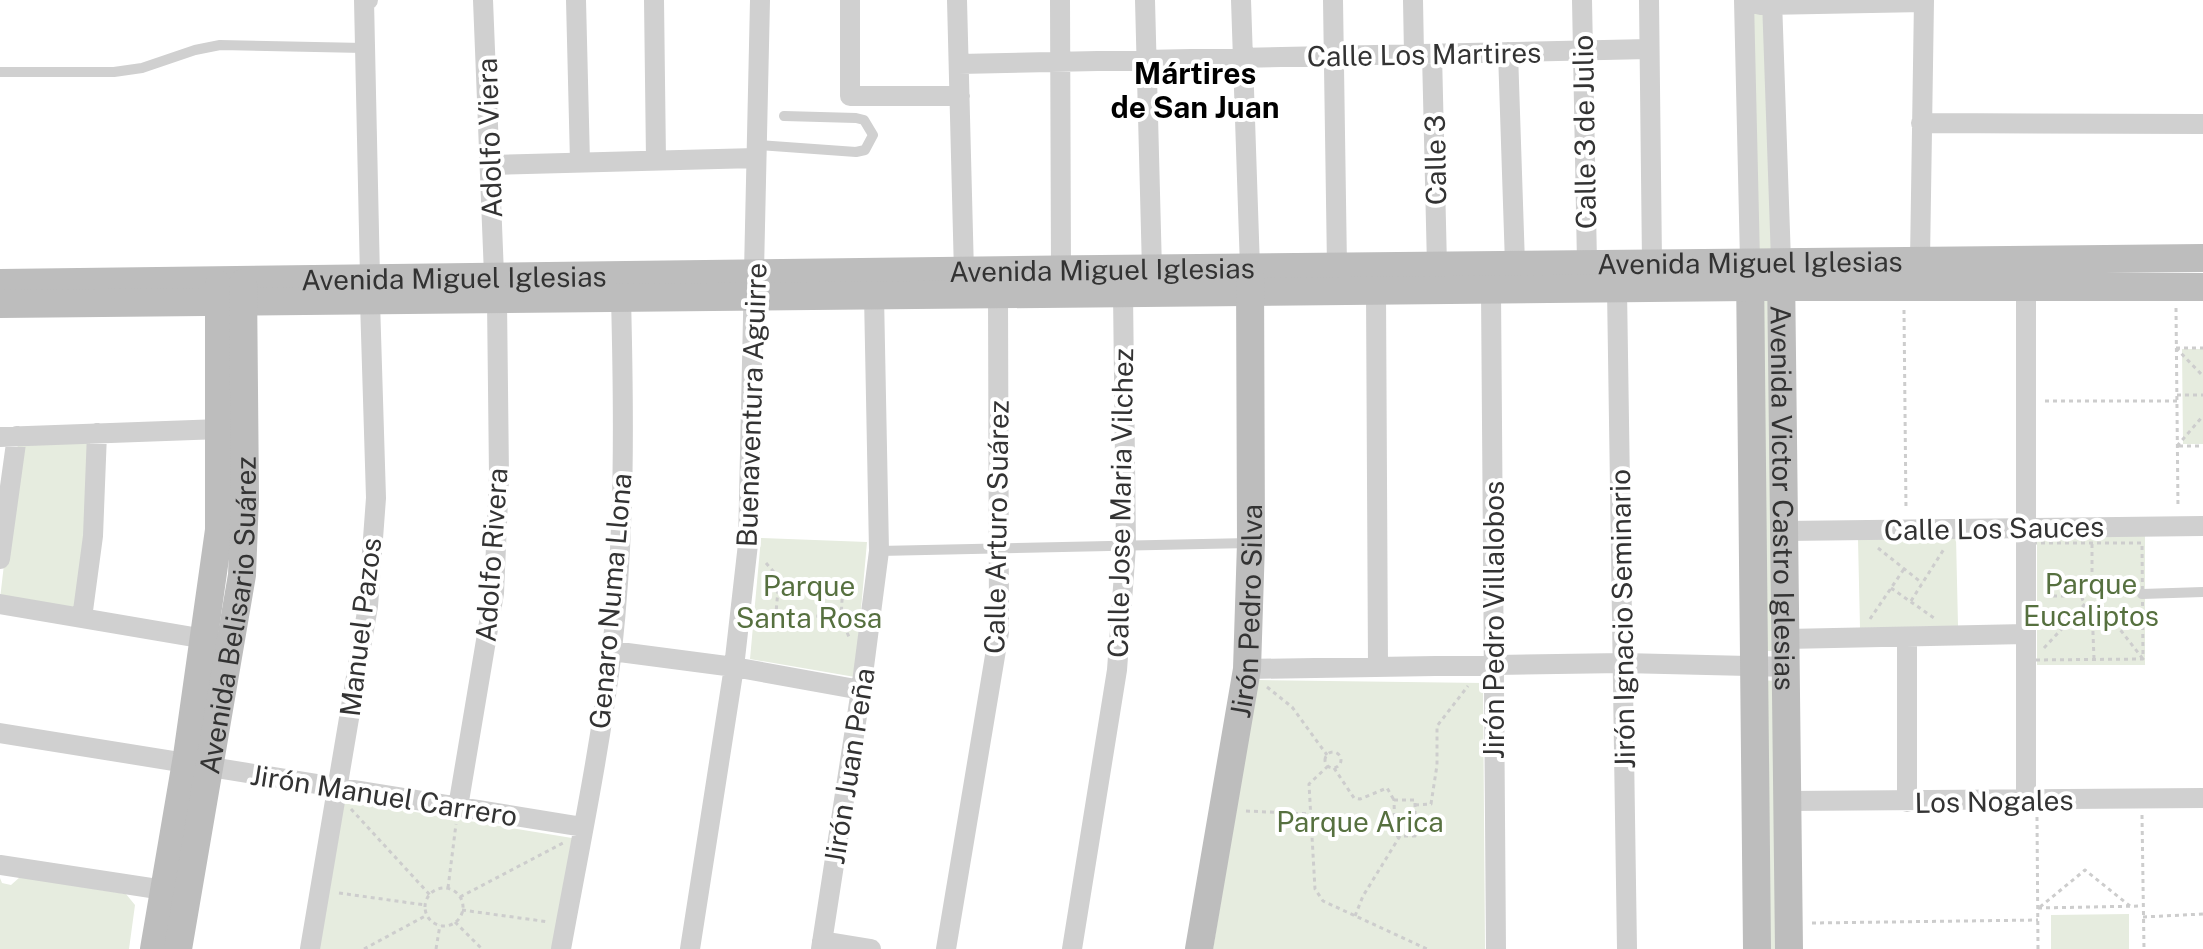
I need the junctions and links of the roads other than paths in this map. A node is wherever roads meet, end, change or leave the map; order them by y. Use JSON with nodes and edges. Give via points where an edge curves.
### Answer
{"nodes":[{"id":1,"x":366,"y":0,"type":"edge"},
{"id":2,"x":483,"y":0,"type":"edge"},
{"id":3,"x":576,"y":0,"type":"edge"},
{"id":4,"x":654,"y":0,"type":"edge"},
{"id":5,"x":760,"y":0,"type":"edge"},
{"id":6,"x":850,"y":0,"type":"edge"},
{"id":7,"x":957,"y":0,"type":"edge"},
{"id":8,"x":1060,"y":0,"type":"edge"},
{"id":9,"x":1145,"y":0,"type":"edge"},
{"id":10,"x":1241,"y":0,"type":"edge"},
{"id":11,"x":1333,"y":0,"type":"edge"},
{"id":12,"x":1413,"y":0,"type":"edge"},
{"id":13,"x":1582,"y":0,"type":"edge"},
{"id":14,"x":1649,"y":0,"type":"edge"},
{"id":15,"x":1924,"y":1,"type":"edge"},
{"id":16,"x":1772,"y":2,"type":"edge"},
{"id":17,"x":1744,"y":3,"type":"edge"},
{"id":18,"x":364,"y":48,"type":"junction"},
{"id":19,"x":1649,"y":49,"type":"junction"},
{"id":20,"x":1582,"y":50,"type":"junction"},
{"id":21,"x":1508,"y":52,"type":"junction"},
{"id":22,"x":1423,"y":54,"type":"junction"},
{"id":23,"x":1334,"y":56,"type":"junction"},
{"id":24,"x":1243,"y":58,"type":"junction"},
{"id":25,"x":1146,"y":60,"type":"junction"},
{"id":26,"x":1060,"y":61,"type":"junction"},
{"id":27,"x":959,"y":64,"type":"junction"},
{"id":28,"x":0,"y":72,"type":"edge"},
{"id":29,"x":960,"y":96,"type":"junction"},
{"id":30,"x":784,"y":116,"type":"dead end"},
{"id":31,"x":1921,"y":123,"type":"junction"},
{"id":32,"x":2203,"y":124,"type":"edge"},
{"id":33,"x":756,"y":151,"type":"junction"},
{"id":34,"x":656,"y":160,"type":"junction"},
{"id":35,"x":580,"y":162,"type":"junction"},
{"id":36,"x":490,"y":165,"type":"junction"},
{"id":37,"x":2203,"y":258,"type":"edge"},
{"id":38,"x":1920,"y":260,"type":"junction"},
{"id":39,"x":1652,"y":262,"type":"junction"},
{"id":40,"x":1587,"y":263,"type":"junction"},
{"id":41,"x":1515,"y":264,"type":"junction"},
{"id":42,"x":1437,"y":266,"type":"junction"},
{"id":43,"x":1337,"y":267,"type":"junction"},
{"id":44,"x":1152,"y":270,"type":"junction"},
{"id":45,"x":1061,"y":271,"type":"junction"},
{"id":46,"x":964,"y":273,"type":"junction"},
{"id":47,"x":1750,"y":274,"type":"junction"},
{"id":48,"x":1781,"y":274,"type":"junction"},
{"id":49,"x":1251,"y":280,"type":"junction"},
{"id":50,"x":0,"y":283,"type":"edge"},
{"id":51,"x":755,"y":286,"type":"junction"},
{"id":52,"x":2026,"y":287,"type":"junction"},
{"id":53,"x":495,"y":288,"type":"junction"},
{"id":54,"x":2189,"y":288,"type":"edge"},
{"id":55,"x":1617,"y":289,"type":"junction"},
{"id":56,"x":370,"y":290,"type":"junction"},
{"id":57,"x":231,"y":291,"type":"junction"},
{"id":58,"x":1491,"y":291,"type":"junction"},
{"id":59,"x":1376,"y":292,"type":"junction"},
{"id":60,"x":1123,"y":293,"type":"junction"},
{"id":61,"x":998,"y":294,"type":"junction"},
{"id":62,"x":874,"y":295,"type":"junction"},
{"id":63,"x":621,"y":298,"type":"junction"},
{"id":64,"x":0,"y":304,"type":"edge"},
{"id":65,"x":221,"y":429,"type":"junction"},
{"id":66,"x":97,"y":433,"type":"junction"},
{"id":67,"x":9,"y":436,"type":"edge"},
{"id":68,"x":2203,"y":526,"type":"edge"},
{"id":69,"x":2026,"y":529,"type":"junction"},
{"id":70,"x":1785,"y":531,"type":"junction"},
{"id":71,"x":1251,"y":543,"type":"junction"},
{"id":72,"x":1126,"y":546,"type":"junction"},
{"id":73,"x":999,"y":547,"type":"junction"},
{"id":74,"x":879,"y":551,"type":"junction"},
{"id":75,"x":0,"y":559,"type":"edge"},
{"id":76,"x":2203,"y":592,"type":"edge"},
{"id":77,"x":2142,"y":594,"type":"road end"},
{"id":78,"x":0,"y":604,"type":"edge"},
{"id":79,"x":82,"y":618,"type":"junction"},
{"id":80,"x":2026,"y":634,"type":"junction"},
{"id":81,"x":1907,"y":637,"type":"junction"},
{"id":82,"x":205,"y":639,"type":"junction"},
{"id":83,"x":612,"y":651,"type":"junction"},
{"id":84,"x":1786,"y":653,"type":"junction"},
{"id":85,"x":1623,"y":663,"type":"junction"},
{"id":86,"x":1493,"y":665,"type":"junction"},
{"id":87,"x":1753,"y":666,"type":"junction"},
{"id":88,"x":734,"y":667,"type":"junction"},
{"id":89,"x":1378,"y":667,"type":"junction"},
{"id":90,"x":1247,"y":669,"type":"junction"},
{"id":91,"x":861,"y":690,"type":"junction"},
{"id":92,"x":0,"y":733,"type":"edge"},
{"id":93,"x":197,"y":765,"type":"junction"},
{"id":94,"x":337,"y":787,"type":"junction"},
{"id":95,"x":2203,"y":798,"type":"edge"},
{"id":96,"x":1786,"y":801,"type":"junction"},
{"id":97,"x":2032,"y":801,"type":"junction"},
{"id":98,"x":1907,"y":802,"type":"junction"},
{"id":99,"x":458,"y":807,"type":"junction"},
{"id":100,"x":576,"y":833,"type":"junction"},
{"id":101,"x":0,"y":865,"type":"edge"},
{"id":102,"x":164,"y":890,"type":"junction"},
{"id":103,"x":1788,"y":936,"type":"edge"},
{"id":104,"x":822,"y":945,"type":"edge"},
{"id":105,"x":154,"y":949,"type":"edge"},
{"id":106,"x":178,"y":949,"type":"edge"},
{"id":107,"x":310,"y":949,"type":"edge"},
{"id":108,"x":561,"y":949,"type":"edge"},
{"id":109,"x":690,"y":949,"type":"edge"},
{"id":110,"x":871,"y":949,"type":"edge"},
{"id":111,"x":946,"y":949,"type":"edge"},
{"id":112,"x":1072,"y":949,"type":"edge"},
{"id":113,"x":1199,"y":949,"type":"edge"},
{"id":114,"x":1496,"y":949,"type":"edge"},
{"id":115,"x":1627,"y":949,"type":"edge"},
{"id":116,"x":1757,"y":949,"type":"edge"}],
"edges":[{"from":1,"to":18,"type":"street","name":"Manuel Pazos"},
{"from":2,"to":36,"type":"street","name":"Adolfo Viera"},
{"from":3,"to":35,"type":"street"},
{"from":4,"to":34,"type":"street"},
{"from":5,"to":33,"type":"street","name":"Buenaventura Aguirre"},
{"from":6,"to":29,"type":"street","via":[[850,96]]},
{"from":7,"to":27,"type":"street"},
{"from":8,"to":26,"type":"street"},
{"from":9,"to":25,"type":"street"},
{"from":10,"to":24,"type":"street"},
{"from":11,"to":23,"type":"street"},
{"from":12,"to":22,"type":"street","name":"Calle 3"},
{"from":13,"to":20,"type":"street","name":"Calle 3 de Julio"},
{"from":14,"to":19,"type":"street"},
{"from":15,"to":16,"type":"street"},
{"from":15,"to":31,"type":"street"},
{"from":16,"to":17,"type":"street"},
{"from":16,"to":48,"type":"street","name":"Avenida Victor Castro Iglesias"},
{"from":17,"to":47,"type":"street","name":"Avenida Victor Castro Iglesias"},
{"from":18,"to":28,"type":"lane","via":[[220,45],[128,70]]},
{"from":18,"to":56,"type":"street","name":"Manuel Pazos"},
{"from":19,"to":20,"type":"street","name":"Calle Los Martires"},
{"from":19,"to":39,"type":"street"},
{"from":20,"to":21,"type":"street","name":"Calle Los Martires"},
{"from":20,"to":40,"type":"street","name":"Calle 3 de Julio"},
{"from":21,"to":22,"type":"street","name":"Calle Los Martires"},
{"from":21,"to":41,"type":"street"},
{"from":22,"to":23,"type":"street","name":"Calle Los Martires"},
{"from":22,"to":42,"type":"street","name":"Calle 3"},
{"from":23,"to":24,"type":"street","name":"Calle Los Martires"},
{"from":23,"to":43,"type":"street"},
{"from":24,"to":25,"type":"street","name":"Calle Los Martires"},
{"from":24,"to":49,"type":"street"},
{"from":25,"to":26,"type":"street","name":"Calle Los Martires"},
{"from":25,"to":44,"type":"street"},
{"from":26,"to":27,"type":"street","name":"Calle Los Martires"},
{"from":26,"to":45,"type":"street"},
{"from":27,"to":29,"type":"street"},
{"from":29,"to":46,"type":"street"},
{"from":30,"to":33,"type":"lane","via":[[856,118],[864,120],[873,135],[865,150],[856,152]]},
{"from":31,"to":32,"type":"street"},
{"from":31,"to":38,"type":"street"},
{"from":33,"to":34,"type":"street"},
{"from":33,"to":51,"type":"street","name":"Buenaventura Aguirre"},
{"from":34,"to":35,"type":"street"},
{"from":35,"to":36,"type":"street"},
{"from":36,"to":53,"type":"street","name":"Adolfo Viera"},
{"from":37,"to":38,"type":"main road","name":"Avenida Miguel Iglesias"},
{"from":38,"to":48,"type":"main road","name":"Avenida Miguel Iglesias"},
{"from":39,"to":40,"type":"main road","name":"Avenida Miguel Iglesias"},
{"from":39,"to":47,"type":"main road","name":"Avenida Miguel Iglesias"},
{"from":40,"to":41,"type":"main road","name":"Avenida Miguel Iglesias"},
{"from":41,"to":42,"type":"main road","name":"Avenida Miguel Iglesias"},
{"from":42,"to":43,"type":"main road","name":"Avenida Miguel Iglesias"},
{"from":43,"to":49,"type":"main road","name":"Avenida Miguel Iglesias"},
{"from":44,"to":45,"type":"main road","name":"Avenida Miguel Iglesias"},
{"from":44,"to":49,"type":"main road","name":"Avenida Miguel Iglesias"},
{"from":45,"to":46,"type":"main road","name":"Avenida Miguel Iglesias"},
{"from":46,"to":51,"type":"main road","name":"Avenida Miguel Iglesias"},
{"from":47,"to":48,"type":"main road","name":"Avenida Miguel Iglesias"},
{"from":47,"to":55,"type":"main road","name":"Avenida Miguel Iglesias"},
{"from":47,"to":87,"type":"main road","name":"Avenida Victor Castro Iglesias"},
{"from":48,"to":52,"type":"main road","name":"Avenida Miguel Iglesias","via":[[1904,286]]},
{"from":48,"to":70,"type":"main road","name":"Avenida Victor Castro Iglesias"},
{"from":49,"to":59,"type":"main road","name":"Avenida Miguel Iglesias"},
{"from":49,"to":60,"type":"main road","name":"Avenida Miguel Iglesias"},
{"from":49,"to":71,"type":"main road","name":"Jirón Pedro Silva"},
{"from":50,"to":57,"type":"main road","name":"Avenida Miguel Iglesias"},
{"from":51,"to":53,"type":"main road","name":"Avenida Miguel Iglesias"},
{"from":51,"to":62,"type":"main road","name":"Avenida Miguel Iglesias"},
{"from":51,"to":63,"type":"main road","name":"Avenida Miguel Iglesias"},
{"from":51,"to":88,"type":"street","name":"Buenaventura Aguirre","via":[[749,540]]},
{"from":52,"to":54,"type":"main road","name":"Avenida Miguel Iglesias"},
{"from":52,"to":69,"type":"street"},
{"from":53,"to":56,"type":"main road","name":"Avenida Miguel Iglesias"},
{"from":53,"to":63,"type":"main road","name":"Avenida Miguel Iglesias"},
{"from":53,"to":99,"type":"street","name":"Adolfo Rivera","via":[[499,476],[494,593]]},
{"from":55,"to":58,"type":"main road","name":"Avenida Miguel Iglesias"},
{"from":55,"to":85,"type":"street","name":"Jirón Ignacio Seminario"},
{"from":56,"to":57,"type":"main road","name":"Avenida Miguel Iglesias"},
{"from":56,"to":94,"type":"street","name":"Manuel Pazos","via":[[376,498],[370,591]]},
{"from":57,"to":64,"type":"main road","name":"Avenida Miguel Iglesias"},
{"from":57,"to":65,"type":"main road","name":"Avenida Belisario Suárez"},
{"from":57,"to":93,"type":"main road","name":"Avenida Belisario Suárez","via":[[245,498],[242,575]]},
{"from":58,"to":59,"type":"main road","name":"Avenida Miguel Iglesias"},
{"from":58,"to":86,"type":"street","name":"Jirón Pedro Villalobos"},
{"from":59,"to":89,"type":"street"},
{"from":60,"to":61,"type":"main road","name":"Avenida Miguel Iglesias"},
{"from":60,"to":72,"type":"street","name":"Calle Jose Maria Vilchez"},
{"from":61,"to":62,"type":"main road","name":"Avenida Miguel Iglesias"},
{"from":61,"to":73,"type":"street","name":"Calle Arturo Suárez"},
{"from":62,"to":74,"type":"street","name":"Jirón Juan Peña"},
{"from":63,"to":83,"type":"street","name":"Genaro Numa Llona","via":[[624,443]]},
{"from":65,"to":66,"type":"street"},
{"from":65,"to":82,"type":"main road","name":"Avenida Belisario Suárez","via":[[219,530]]},
{"from":66,"to":67,"type":"street"},
{"from":66,"to":79,"type":"street","via":[[93,536]]},
{"from":67,"to":75,"type":"street"},
{"from":68,"to":69,"type":"street","name":"Calle Los Sauces"},
{"from":69,"to":70,"type":"street","name":"Calle Los Sauces"},
{"from":69,"to":80,"type":"street"},
{"from":70,"to":84,"type":"main road","name":"Avenida Victor Castro Iglesias"},
{"from":71,"to":72,"type":"lane"},
{"from":71,"to":90,"type":"main road","name":"Jirón Pedro Silva"},
{"from":72,"to":73,"type":"lane"},
{"from":72,"to":112,"type":"street","name":"Calle Jose Maria Vilchez","via":[[1117,670]]},
{"from":73,"to":74,"type":"lane"},
{"from":73,"to":111,"type":"street","name":"Calle Arturo Suárez","via":[[999,632]]},
{"from":74,"to":91,"type":"street","name":"Jirón Juan Peña"},
{"from":76,"to":77,"type":"lane"},
{"from":78,"to":79,"type":"street"},
{"from":79,"to":82,"type":"street"},
{"from":80,"to":81,"type":"street"},
{"from":80,"to":97,"type":"street"},
{"from":81,"to":84,"type":"street","via":[[1857,638]]},
{"from":81,"to":98,"type":"street"},
{"from":82,"to":93,"type":"main road","name":"Avenida Belisario Suárez"},
{"from":83,"to":88,"type":"street"},
{"from":83,"to":100,"type":"street","name":"Genaro Numa Llona"},
{"from":84,"to":87,"type":"street"},
{"from":84,"to":96,"type":"main road","name":"Avenida Victor Castro Iglesias"},
{"from":85,"to":86,"type":"street"},
{"from":85,"to":87,"type":"street"},
{"from":85,"to":115,"type":"street","name":"Jirón Ignacio Seminario"},
{"from":86,"to":89,"type":"street"},
{"from":86,"to":114,"type":"street","name":"Jirón Pedro Villalobos"},
{"from":87,"to":116,"type":"main road","name":"Avenida Victor Castro Iglesias"},
{"from":88,"to":91,"type":"street"},
{"from":88,"to":109,"type":"street","name":"Buenaventura Aguirre"},
{"from":89,"to":90,"type":"street"},
{"from":90,"to":113,"type":"main road","name":"Jirón Pedro Silva"},
{"from":91,"to":104,"type":"street","name":"Jirón Juan Peña"},
{"from":92,"to":93,"type":"street","name":"Jirón Manuel Carrero"},
{"from":93,"to":94,"type":"street","name":"Jirón Manuel Carrero"},
{"from":93,"to":102,"type":"main road","name":"Avenida Belisario Suárez"},
{"from":93,"to":106,"type":"main road","name":"Avenida Belisario Suárez"},
{"from":94,"to":99,"type":"street","name":"Jirón Manuel Carrero"},
{"from":94,"to":107,"type":"street","name":"Manuel Pazos"},
{"from":95,"to":97,"type":"street","name":"Los Nogales"},
{"from":96,"to":98,"type":"street","name":"Los Nogales"},
{"from":96,"to":103,"type":"main road","name":"Avenida Victor Castro Iglesias"},
{"from":97,"to":98,"type":"street","name":"Los Nogales"},
{"from":99,"to":100,"type":"street","name":"Jirón Manuel Carrero"},
{"from":100,"to":108,"type":"street","name":"Genaro Numa Llona"},
{"from":101,"to":102,"type":"street"},
{"from":102,"to":105,"type":"main road","name":"Avenida Belisario Suárez"},
{"from":104,"to":110,"type":"street"}]}
